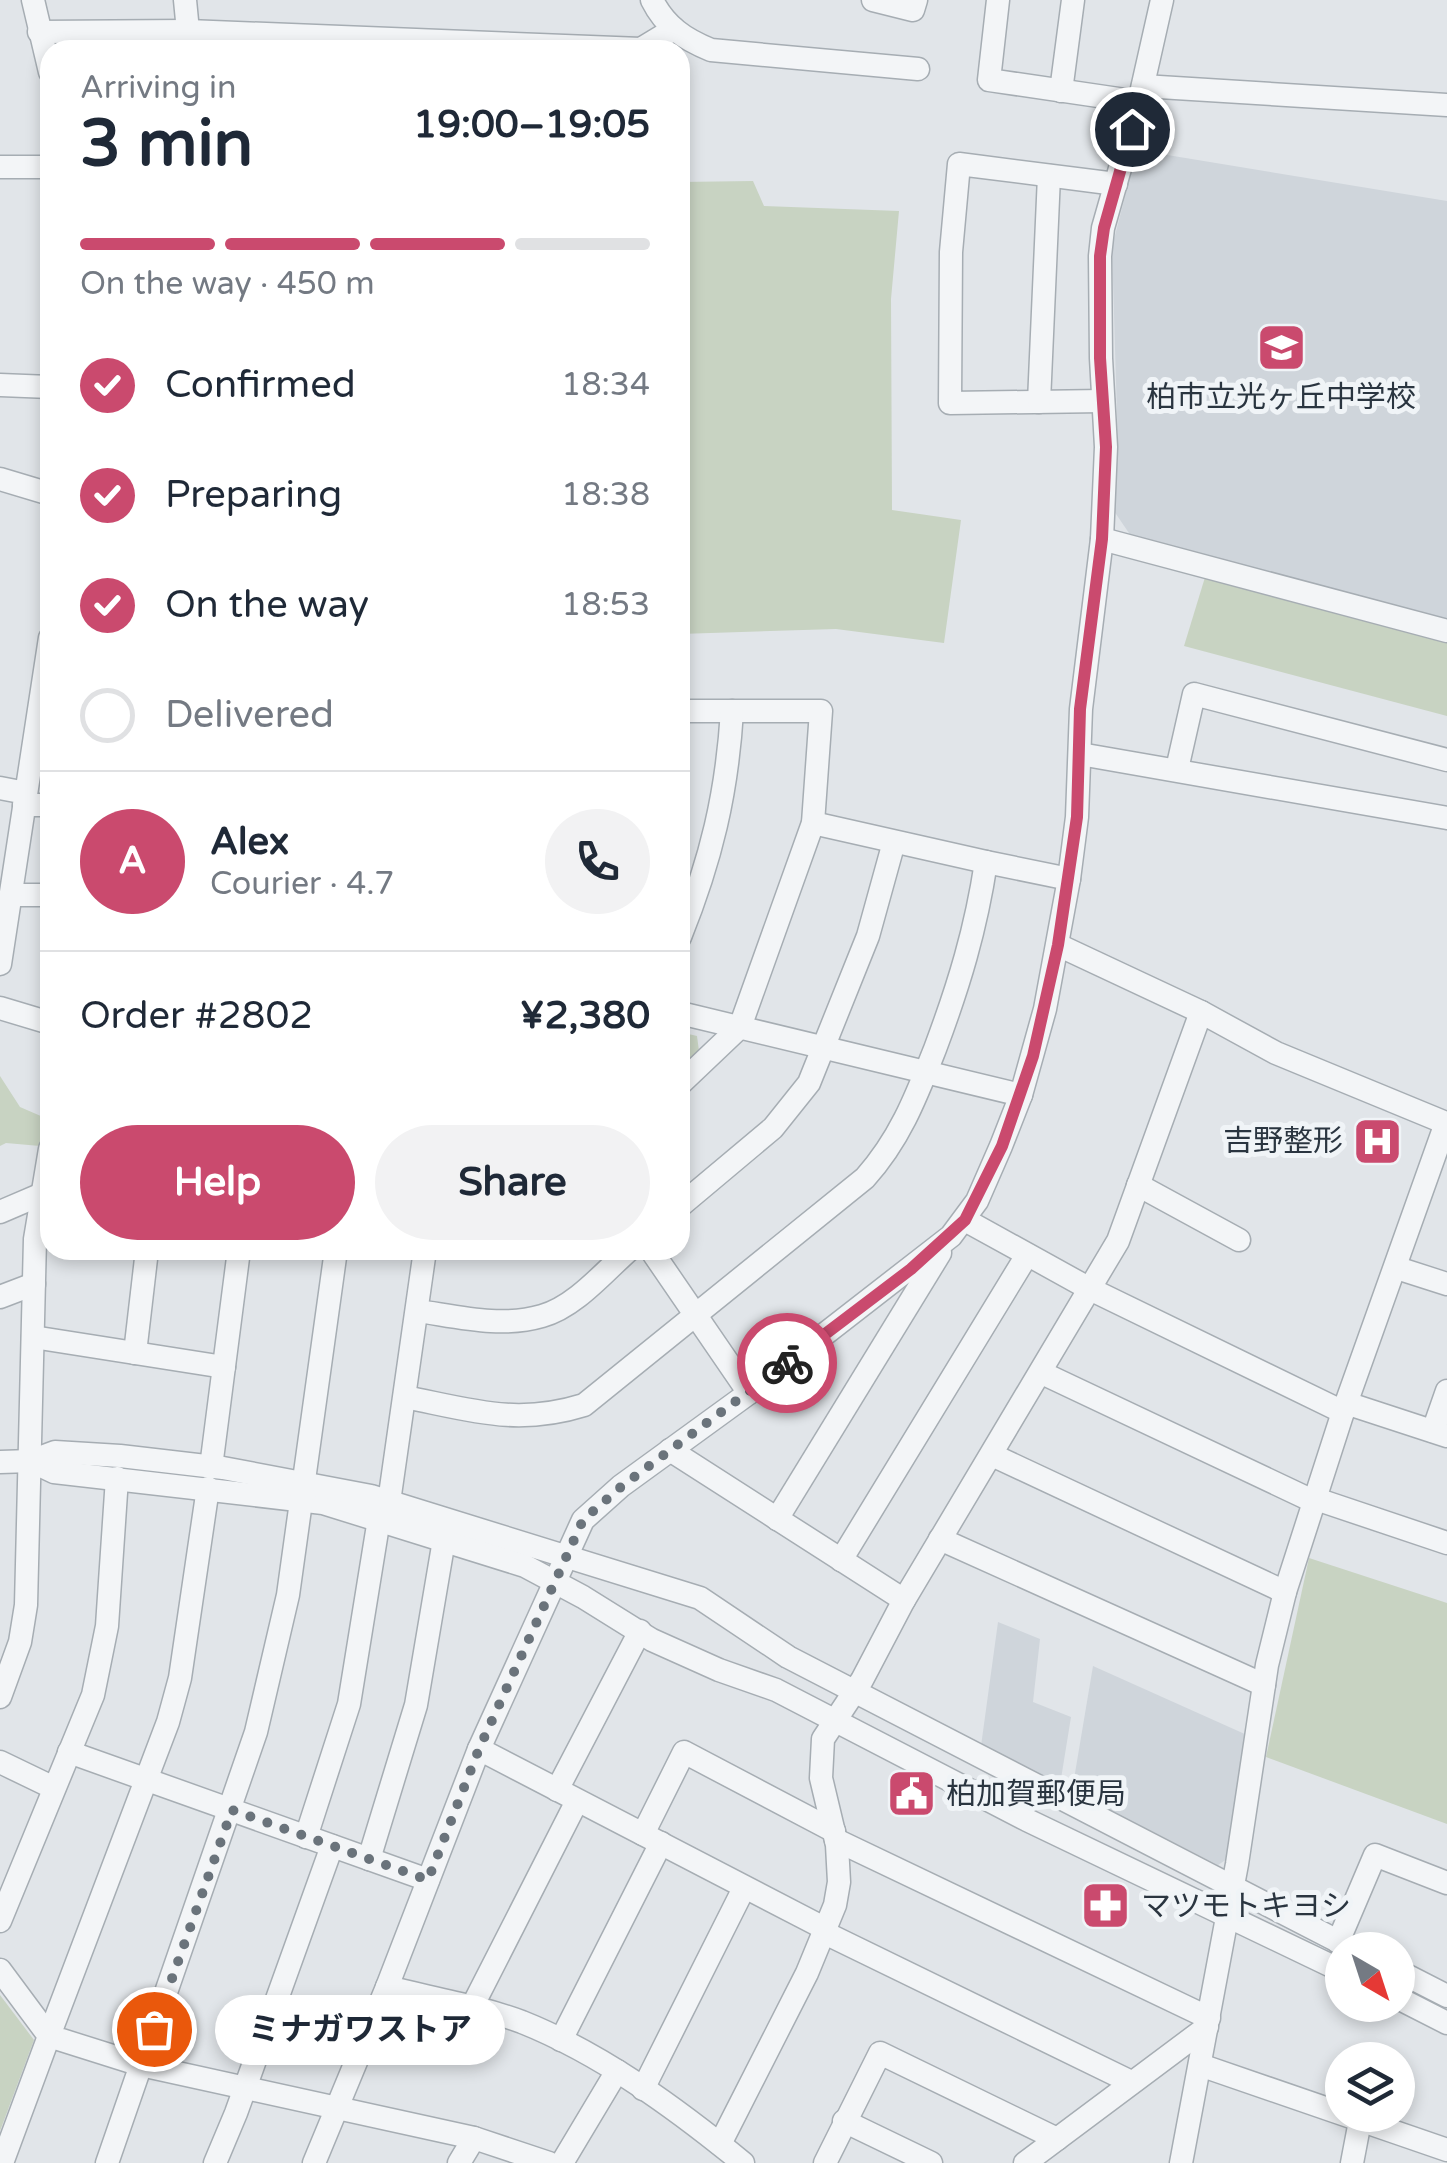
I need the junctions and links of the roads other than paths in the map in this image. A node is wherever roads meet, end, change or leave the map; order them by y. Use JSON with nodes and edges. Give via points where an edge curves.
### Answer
{"nodes":[{"id":1,"x":33,"y":0,"type":"edge"},
{"id":2,"x":185,"y":0,"type":"edge"},
{"id":3,"x":652,"y":0,"type":"edge"},
{"id":4,"x":872,"y":0,"type":"edge"},
{"id":5,"x":916,"y":0,"type":"edge"},
{"id":6,"x":998,"y":0,"type":"edge"},
{"id":7,"x":1073,"y":0,"type":"edge"},
{"id":8,"x":1162,"y":0,"type":"edge"},
{"id":9,"x":674,"y":29,"type":"junction"},
{"id":10,"x":188,"y":31,"type":"junction"},
{"id":11,"x":39,"y":32,"type":"junction"},
{"id":12,"x":41,"y":40,"type":"edge"},
{"id":13,"x":415,"y":40,"type":"edge"},
{"id":14,"x":656,"y":40,"type":"edge"},
{"id":15,"x":689,"y":40,"type":"edge"},
{"id":16,"x":690,"y":41,"type":"edge"},
{"id":17,"x":918,"y":69,"type":"dead end"},
{"id":18,"x":1061,"y":90,"type":"junction"},
{"id":19,"x":1141,"y":94,"type":"junction"},
{"id":20,"x":1447,"y":105,"type":"edge"},
{"id":21,"x":0,"y":167,"type":"edge"},
{"id":22,"x":40,"y":167,"type":"edge"},
{"id":23,"x":1049,"y":176,"type":"junction"},
{"id":24,"x":1116,"y":184,"type":"junction"},
{"id":25,"x":0,"y":384,"type":"edge"},
{"id":26,"x":40,"y":386,"type":"edge"},
{"id":27,"x":1103,"y":400,"type":"junction"},
{"id":28,"x":1039,"y":402,"type":"junction"},
{"id":29,"x":0,"y":479,"type":"edge"},
{"id":30,"x":40,"y":491,"type":"edge"},
{"id":31,"x":1102,"y":539,"type":"junction"},
{"id":32,"x":1447,"y":631,"type":"edge"},
{"id":33,"x":690,"y":712,"type":"edge"},
{"id":34,"x":732,"y":712,"type":"junction"},
{"id":35,"x":40,"y":736,"type":"edge"},
{"id":36,"x":1080,"y":754,"type":"junction"},
{"id":37,"x":1447,"y":760,"type":"edge"},
{"id":38,"x":1177,"y":769,"type":"junction"},
{"id":39,"x":0,"y":788,"type":"edge"},
{"id":40,"x":25,"y":799,"type":"junction"},
{"id":41,"x":40,"y":803,"type":"edge"},
{"id":42,"x":1447,"y":818,"type":"edge"},
{"id":43,"x":813,"y":823,"type":"junction"},
{"id":44,"x":894,"y":842,"type":"junction"},
{"id":45,"x":986,"y":862,"type":"junction"},
{"id":46,"x":1069,"y":879,"type":"junction"},
{"id":47,"x":11,"y":895,"type":"junction"},
{"id":48,"x":40,"y":895,"type":"edge"},
{"id":49,"x":690,"y":911,"type":"edge"},
{"id":50,"x":1058,"y":945,"type":"junction"},
{"id":51,"x":0,"y":964,"type":"edge"},
{"id":52,"x":0,"y":1008,"type":"edge"},
{"id":53,"x":1202,"y":1012,"type":"junction"},
{"id":54,"x":690,"y":1014,"type":"edge"},
{"id":55,"x":40,"y":1020,"type":"edge"},
{"id":56,"x":740,"y":1026,"type":"junction"},
{"id":57,"x":825,"y":1050,"type":"junction"},
{"id":58,"x":926,"y":1072,"type":"junction"},
{"id":59,"x":690,"y":1074,"type":"edge"},
{"id":60,"x":1020,"y":1095,"type":"junction"},
{"id":61,"x":1138,"y":1185,"type":"junction"},
{"id":62,"x":40,"y":1195,"type":"edge"},
{"id":63,"x":690,"y":1198,"type":"edge"},
{"id":64,"x":40,"y":1205,"type":"edge"},
{"id":65,"x":0,"y":1212,"type":"edge"},
{"id":66,"x":958,"y":1228,"type":"junction"},
{"id":67,"x":1238,"y":1240,"type":"dead end"},
{"id":68,"x":1027,"y":1255,"type":"junction"},
{"id":69,"x":146,"y":1260,"type":"edge"},
{"id":70,"x":238,"y":1260,"type":"edge"},
{"id":71,"x":335,"y":1260,"type":"edge"},
{"id":72,"x":424,"y":1260,"type":"edge"},
{"id":73,"x":618,"y":1260,"type":"edge"},
{"id":74,"x":658,"y":1260,"type":"edge"},
{"id":75,"x":1397,"y":1268,"type":"junction"},
{"id":76,"x":34,"y":1284,"type":"junction"},
{"id":77,"x":1447,"y":1284,"type":"edge"},
{"id":78,"x":1090,"y":1289,"type":"junction"},
{"id":79,"x":0,"y":1297,"type":"edge"},
{"id":80,"x":418,"y":1311,"type":"junction"},
{"id":81,"x":696,"y":1317,"type":"junction"},
{"id":82,"x":33,"y":1337,"type":"junction"},
{"id":83,"x":135,"y":1353,"type":"junction"},
{"id":84,"x":224,"y":1368,"type":"junction"},
{"id":85,"x":1042,"y":1373,"type":"junction"},
{"id":86,"x":1447,"y":1391,"type":"edge"},
{"id":87,"x":749,"y":1393,"type":"junction"},
{"id":88,"x":405,"y":1396,"type":"junction"},
{"id":89,"x":1344,"y":1408,"type":"junction"},
{"id":90,"x":1440,"y":1433,"type":"edge"},
{"id":91,"x":670,"y":1450,"type":"junction"},
{"id":92,"x":992,"y":1456,"type":"junction"},
{"id":93,"x":0,"y":1462,"type":"edge"},
{"id":94,"x":31,"y":1462,"type":"junction"},
{"id":95,"x":117,"y":1478,"type":"junction"},
{"id":96,"x":209,"y":1478,"type":"junction"},
{"id":97,"x":300,"y":1491,"type":"junction"},
{"id":98,"x":1315,"y":1500,"type":"junction"},
{"id":99,"x":384,"y":1511,"type":"junction"},
{"id":100,"x":777,"y":1519,"type":"junction"},
{"id":101,"x":940,"y":1539,"type":"junction"},
{"id":102,"x":444,"y":1540,"type":"junction"},
{"id":103,"x":1447,"y":1543,"type":"edge"},
{"id":104,"x":566,"y":1557,"type":"junction"},
{"id":105,"x":841,"y":1560,"type":"junction"},
{"id":106,"x":556,"y":1582,"type":"junction"},
{"id":107,"x":1285,"y":1592,"type":"junction"},
{"id":108,"x":904,"y":1600,"type":"junction"},
{"id":109,"x":640,"y":1631,"type":"junction"},
{"id":110,"x":1264,"y":1685,"type":"junction"},
{"id":111,"x":855,"y":1691,"type":"junction"},
{"id":112,"x":0,"y":1697,"type":"edge"},
{"id":113,"x":835,"y":1720,"type":"junction"},
{"id":114,"x":479,"y":1749,"type":"junction"},
{"id":115,"x":69,"y":1752,"type":"junction"},
{"id":116,"x":985,"y":1758,"type":"junction"},
{"id":117,"x":0,"y":1762,"type":"edge"},
{"id":118,"x":146,"y":1782,"type":"junction"},
{"id":119,"x":54,"y":1788,"type":"junction"},
{"id":120,"x":971,"y":1791,"type":"junction"},
{"id":121,"x":567,"y":1796,"type":"junction"},
{"id":122,"x":232,"y":1810,"type":"junction"},
{"id":123,"x":835,"y":1835,"type":"junction"},
{"id":124,"x":306,"y":1837,"type":"junction"},
{"id":125,"x":652,"y":1839,"type":"junction"},
{"id":126,"x":332,"y":1846,"type":"junction"},
{"id":127,"x":369,"y":1859,"type":"junction"},
{"id":128,"x":428,"y":1880,"type":"junction"},
{"id":129,"x":1447,"y":1883,"type":"edge"},
{"id":130,"x":1233,"y":1887,"type":"junction"},
{"id":131,"x":744,"y":1888,"type":"junction"},
{"id":132,"x":1228,"y":1914,"type":"junction"},
{"id":133,"x":0,"y":1920,"type":"edge"},
{"id":134,"x":824,"y":1930,"type":"junction"},
{"id":135,"x":1351,"y":1932,"type":"edge"},
{"id":136,"x":1325,"y":1935,"type":"edge"},
{"id":137,"x":1325,"y":1962,"type":"edge"},
{"id":138,"x":0,"y":1970,"type":"edge"},
{"id":139,"x":1415,"y":1980,"type":"edge"},
{"id":140,"x":387,"y":1987,"type":"junction"},
{"id":141,"x":1447,"y":1996,"type":"edge"},
{"id":142,"x":1415,"y":2007,"type":"edge"},
{"id":143,"x":472,"y":2008,"type":"junction"},
{"id":144,"x":1208,"y":2023,"type":"junction"},
{"id":145,"x":1447,"y":2023,"type":"edge"},
{"id":146,"x":49,"y":2036,"type":"junction"},
{"id":147,"x":561,"y":2040,"type":"junction"},
{"id":148,"x":141,"y":2066,"type":"junction"},
{"id":149,"x":1200,"y":2066,"type":"junction"},
{"id":150,"x":617,"y":2072,"type":"junction"},
{"id":151,"x":1131,"y":2082,"type":"junction"},
{"id":152,"x":245,"y":2088,"type":"junction"},
{"id":153,"x":643,"y":2089,"type":"junction"},
{"id":154,"x":338,"y":2108,"type":"junction"},
{"id":155,"x":1325,"y":2109,"type":"edge"},
{"id":156,"x":844,"y":2121,"type":"junction"},
{"id":157,"x":1358,"y":2132,"type":"edge"},
{"id":158,"x":1393,"y":2132,"type":"edge"},
{"id":159,"x":474,"y":2138,"type":"junction"},
{"id":160,"x":1057,"y":2140,"type":"junction"},
{"id":161,"x":720,"y":2144,"type":"junction"},
{"id":162,"x":1447,"y":2150,"type":"edge"},
{"id":163,"x":2,"y":2163,"type":"edge"},
{"id":164,"x":107,"y":2163,"type":"edge"},
{"id":165,"x":215,"y":2163,"type":"edge"},
{"id":166,"x":314,"y":2163,"type":"edge"},
{"id":167,"x":458,"y":2163,"type":"edge"},
{"id":168,"x":550,"y":2163,"type":"edge"},
{"id":169,"x":562,"y":2163,"type":"edge"},
{"id":170,"x":743,"y":2163,"type":"edge"},
{"id":171,"x":825,"y":2163,"type":"edge"},
{"id":172,"x":930,"y":2163,"type":"edge"},
{"id":173,"x":1025,"y":2163,"type":"edge"},
{"id":174,"x":1181,"y":2163,"type":"edge"},
{"id":175,"x":1352,"y":2163,"type":"edge"}],
"edges":[{"from":1,"to":11,"type":"street"},
{"from":2,"to":10,"type":"street"},
{"from":3,"to":9,"type":"street"},
{"from":4,"to":5,"type":"street","via":[[914,10]]},
{"from":6,"to":18,"type":"street","via":[[989,80]]},
{"from":7,"to":18,"type":"street"},
{"from":8,"to":19,"type":"street"},
{"from":9,"to":14,"type":"street"},
{"from":9,"to":15,"type":"street"},
{"from":10,"to":11,"type":"street"},
{"from":10,"to":13,"type":"street"},
{"from":11,"to":12,"type":"street"},
{"from":16,"to":17,"type":"street","via":[[711,50]]},
{"from":18,"to":19,"type":"street"},
{"from":19,"to":20,"type":"street"},
{"from":19,"to":24,"type":"street"},
{"from":21,"to":22,"type":"street"},
{"from":23,"to":24,"type":"street"},
{"from":23,"to":28,"type":"street"},
{"from":23,"to":28,"type":"street","via":[[959,164],[951,252],[950,404]]},
{"from":24,"to":27,"type":"street","via":[[1100,256]]},
{"from":25,"to":26,"type":"street"},
{"from":27,"to":28,"type":"street"},
{"from":27,"to":31,"type":"street"},
{"from":29,"to":30,"type":"street"},
{"from":31,"to":32,"type":"street"},
{"from":31,"to":36,"type":"street"},
{"from":33,"to":34,"type":"street"},
{"from":34,"to":43,"type":"street","via":[[821,711]]},
{"from":34,"to":49,"type":"street","via":[[721,812]]},
{"from":35,"to":40,"type":"street"},
{"from":36,"to":38,"type":"street"},
{"from":36,"to":46,"type":"street"},
{"from":37,"to":38,"type":"street","via":[[1194,694]]},
{"from":38,"to":42,"type":"street"},
{"from":39,"to":40,"type":"street"},
{"from":40,"to":41,"type":"street"},
{"from":40,"to":47,"type":"street"},
{"from":43,"to":44,"type":"street"},
{"from":43,"to":56,"type":"street"},
{"from":44,"to":45,"type":"street"},
{"from":44,"to":57,"type":"street"},
{"from":45,"to":46,"type":"street"},
{"from":45,"to":58,"type":"street","via":[[966,966]]},
{"from":46,"to":50,"type":"street"},
{"from":47,"to":48,"type":"street"},
{"from":47,"to":51,"type":"street"},
{"from":50,"to":53,"type":"street"},
{"from":50,"to":60,"type":"street"},
{"from":52,"to":55,"type":"street"},
{"from":53,"to":61,"type":"street"},
{"from":53,"to":75,"type":"street","via":[[1276,1052],[1446,1124]]},
{"from":54,"to":56,"type":"street"},
{"from":56,"to":57,"type":"street"},
{"from":56,"to":59,"type":"street"},
{"from":57,"to":58,"type":"street"},
{"from":57,"to":63,"type":"street","via":[[792,1108]]},
{"from":58,"to":60,"type":"street"},
{"from":58,"to":81,"type":"street","via":[[906,1122],[865,1178]]},
{"from":60,"to":66,"type":"street","via":[[1002,1146]]},
{"from":61,"to":67,"type":"street"},
{"from":61,"to":78,"type":"street","via":[[1118,1241]]},
{"from":62,"to":65,"type":"street"},
{"from":64,"to":76,"type":"street"},
{"from":66,"to":68,"type":"street"},
{"from":66,"to":87,"type":"street"},
{"from":66,"to":100,"type":"street"},
{"from":68,"to":78,"type":"street"},
{"from":68,"to":105,"type":"street"},
{"from":69,"to":83,"type":"street"},
{"from":70,"to":84,"type":"street"},
{"from":71,"to":97,"type":"street"},
{"from":72,"to":80,"type":"street"},
{"from":73,"to":80,"type":"street","via":[[545,1316],[494,1323]]},
{"from":74,"to":81,"type":"street"},
{"from":75,"to":77,"type":"street"},
{"from":75,"to":89,"type":"street"},
{"from":76,"to":79,"type":"street"},
{"from":76,"to":82,"type":"street"},
{"from":78,"to":85,"type":"street"},
{"from":78,"to":89,"type":"street"},
{"from":80,"to":88,"type":"street"},
{"from":81,"to":87,"type":"street"},
{"from":81,"to":88,"type":"street","via":[[584,1405],[550,1416],[504,1416]]},
{"from":82,"to":83,"type":"street"},
{"from":82,"to":94,"type":"street"},
{"from":83,"to":84,"type":"street"},
{"from":84,"to":96,"type":"street"},
{"from":85,"to":92,"type":"street"},
{"from":85,"to":98,"type":"street"},
{"from":86,"to":90,"type":"street"},
{"from":87,"to":91,"type":"street"},
{"from":88,"to":99,"type":"street"},
{"from":89,"to":90,"type":"street"},
{"from":89,"to":98,"type":"street"},
{"from":91,"to":100,"type":"street"},
{"from":91,"to":104,"type":"street","via":[[594,1507]]},
{"from":92,"to":101,"type":"street"},
{"from":92,"to":107,"type":"street"},
{"from":93,"to":94,"type":"street"},
{"from":94,"to":95,"type":"street","via":[[54,1472]]},
{"from":94,"to":96,"type":"street","via":[[55,1452]]},
{"from":94,"to":112,"type":"street","via":[[26,1604]]},
{"from":95,"to":96,"type":"street"},
{"from":95,"to":115,"type":"street","via":[[107,1626],[93,1695]]},
{"from":96,"to":97,"type":"street"},
{"from":96,"to":118,"type":"street","via":[[180,1678]]},
{"from":97,"to":99,"type":"street"},
{"from":97,"to":122,"type":"street","via":[[288,1595]]},
{"from":98,"to":103,"type":"street"},
{"from":98,"to":107,"type":"street"},
{"from":99,"to":102,"type":"street"},
{"from":99,"to":104,"type":"street"},
{"from":99,"to":124,"type":"street","via":[[349,1704]]},
{"from":100,"to":105,"type":"street"},
{"from":101,"to":108,"type":"street"},
{"from":101,"to":110,"type":"street"},
{"from":102,"to":106,"type":"street"},
{"from":102,"to":127,"type":"street","via":[[416,1705]]},
{"from":104,"to":106,"type":"street"},
{"from":104,"to":111,"type":"street","via":[[700,1598],[788,1657]]},
{"from":105,"to":108,"type":"street"},
{"from":106,"to":109,"type":"street"},
{"from":106,"to":114,"type":"street"},
{"from":107,"to":110,"type":"street"},
{"from":108,"to":111,"type":"street"},
{"from":109,"to":113,"type":"street"},
{"from":109,"to":121,"type":"street"},
{"from":110,"to":130,"type":"street"},
{"from":111,"to":113,"type":"street"},
{"from":111,"to":116,"type":"street"},
{"from":113,"to":120,"type":"street"},
{"from":113,"to":123,"type":"street","via":[[823,1739],[821,1778]]},
{"from":114,"to":121,"type":"street"},
{"from":114,"to":128,"type":"street"},
{"from":115,"to":118,"type":"street"},
{"from":115,"to":119,"type":"street"},
{"from":116,"to":120,"type":"street"},
{"from":116,"to":130,"type":"street"},
{"from":117,"to":119,"type":"street"},
{"from":118,"to":122,"type":"street"},
{"from":118,"to":146,"type":"street"},
{"from":119,"to":133,"type":"street"},
{"from":120,"to":132,"type":"street"},
{"from":121,"to":125,"type":"street"},
{"from":121,"to":143,"type":"street"},
{"from":122,"to":124,"type":"street"},
{"from":122,"to":148,"type":"street"},
{"from":123,"to":125,"type":"street","via":[[684,1752]]},
{"from":123,"to":134,"type":"street","via":[[840,1882]]},
{"from":123,"to":144,"type":"street"},
{"from":124,"to":126,"type":"street"},
{"from":125,"to":131,"type":"street"},
{"from":125,"to":147,"type":"street"},
{"from":126,"to":127,"type":"street"},
{"from":126,"to":152,"type":"street"},
{"from":127,"to":128,"type":"street"},
{"from":128,"to":140,"type":"street"},
{"from":129,"to":135,"type":"street","via":[[1375,1855]]},
{"from":130,"to":132,"type":"street"},
{"from":130,"to":136,"type":"street"},
{"from":131,"to":134,"type":"street"},
{"from":131,"to":153,"type":"street"},
{"from":132,"to":137,"type":"street"},
{"from":132,"to":144,"type":"street"},
{"from":134,"to":151,"type":"street"},
{"from":134,"to":161,"type":"street"},
{"from":138,"to":146,"type":"street"},
{"from":139,"to":141,"type":"street"},
{"from":140,"to":143,"type":"street"},
{"from":140,"to":154,"type":"street"},
{"from":142,"to":145,"type":"street"},
{"from":143,"to":147,"type":"street"},
{"from":144,"to":149,"type":"street"},
{"from":144,"to":151,"type":"street"},
{"from":146,"to":148,"type":"street"},
{"from":146,"to":163,"type":"street"},
{"from":147,"to":150,"type":"street"},
{"from":148,"to":152,"type":"street"},
{"from":148,"to":164,"type":"street"},
{"from":149,"to":155,"type":"street"},
{"from":149,"to":174,"type":"street"},
{"from":150,"to":153,"type":"street"},
{"from":150,"to":169,"type":"street"},
{"from":151,"to":160,"type":"street"},
{"from":152,"to":154,"type":"street"},
{"from":152,"to":165,"type":"street"},
{"from":153,"to":161,"type":"street"},
{"from":154,"to":159,"type":"street"},
{"from":154,"to":166,"type":"street"},
{"from":156,"to":160,"type":"street","via":[[880,2053]]},
{"from":156,"to":171,"type":"street"},
{"from":156,"to":172,"type":"street"},
{"from":157,"to":175,"type":"street"},
{"from":158,"to":162,"type":"street"},
{"from":159,"to":167,"type":"street"},
{"from":159,"to":168,"type":"street"},
{"from":160,"to":173,"type":"street"},
{"from":161,"to":170,"type":"street"}]}
